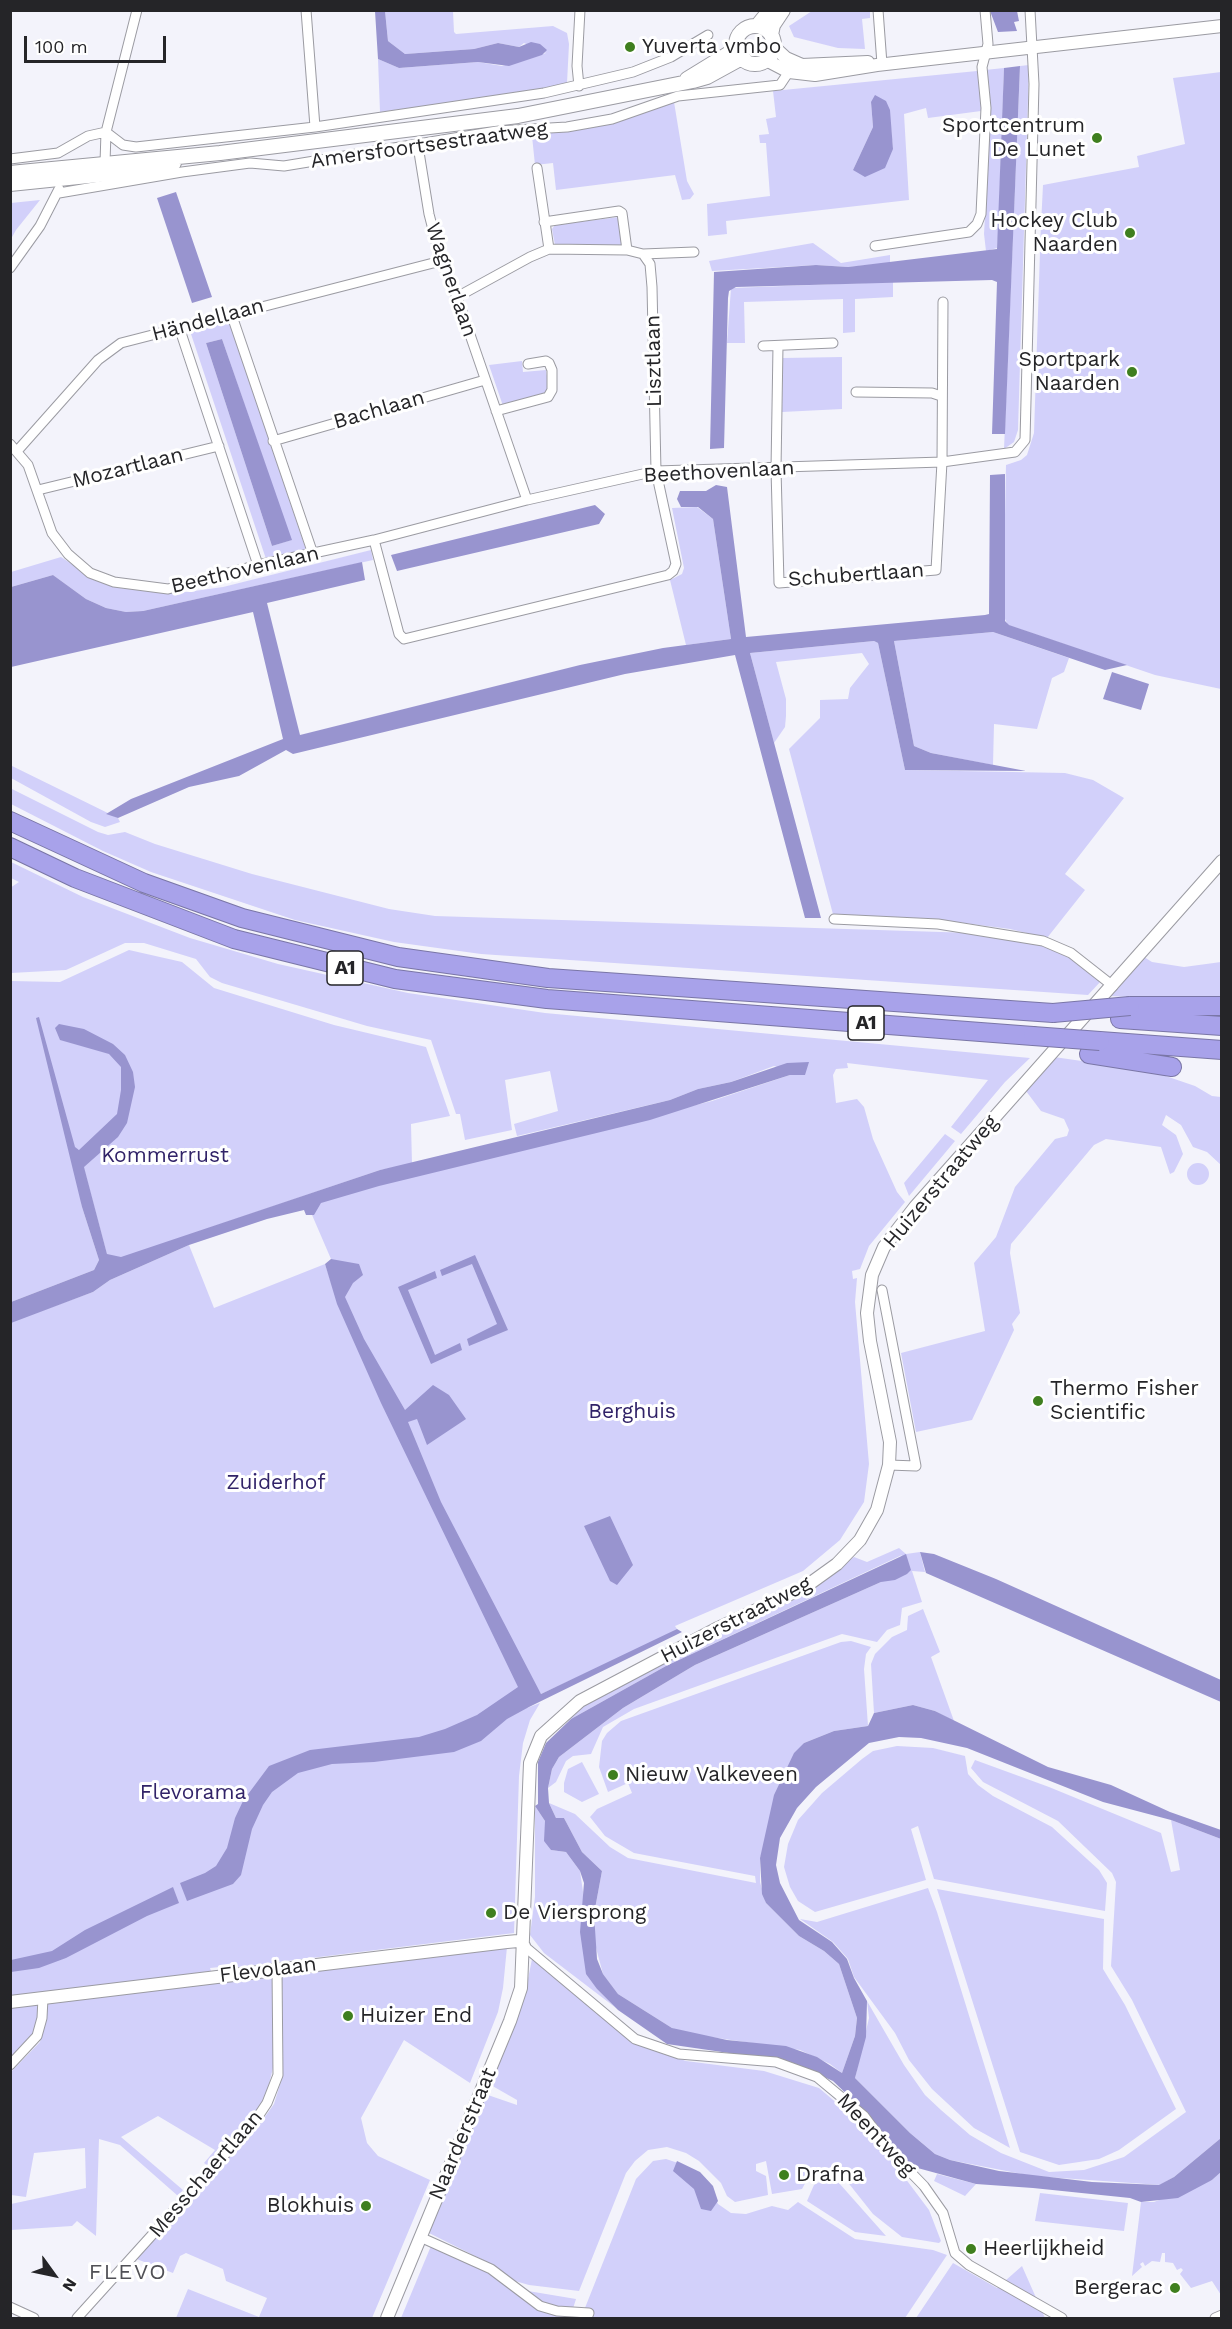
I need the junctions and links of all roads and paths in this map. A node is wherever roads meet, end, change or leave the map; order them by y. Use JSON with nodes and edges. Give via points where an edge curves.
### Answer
{"nodes":[{"id":1,"x":137,"y":10,"type":"edge"},
{"id":2,"x":306,"y":10,"type":"edge"},
{"id":3,"x":580,"y":10,"type":"edge"},
{"id":4,"x":770,"y":10,"type":"edge"},
{"id":5,"x":783,"y":10,"type":"edge"},
{"id":6,"x":878,"y":10,"type":"edge"},
{"id":7,"x":985,"y":10,"type":"edge"},
{"id":8,"x":1030,"y":10,"type":"edge"},
{"id":9,"x":757,"y":26,"type":"junction"},
{"id":10,"x":1221,"y":26,"type":"edge"},
{"id":11,"x":708,"y":35,"type":"dead end"},
{"id":12,"x":773,"y":41,"type":"junction"},
{"id":13,"x":737,"y":46,"type":"junction"},
{"id":14,"x":1033,"y":47,"type":"junction"},
{"id":15,"x":986,"y":52,"type":"junction"},
{"id":16,"x":745,"y":60,"type":"junction"},
{"id":17,"x":766,"y":60,"type":"junction"},
{"id":18,"x":880,"y":64,"type":"junction"},
{"id":19,"x":792,"y":67,"type":"junction"},
{"id":20,"x":686,"y":81,"type":"junction"},
{"id":21,"x":579,"y":86,"type":"junction"},
{"id":22,"x":315,"y":127,"type":"junction"},
{"id":23,"x":106,"y":132,"type":"junction"},
{"id":24,"x":418,"y":146,"type":"junction"},
{"id":25,"x":10,"y":159,"type":"edge"},
{"id":26,"x":537,"y":168,"type":"dead end"},
{"id":27,"x":105,"y":169,"type":"junction"},
{"id":28,"x":10,"y":173,"type":"edge"},
{"id":29,"x":10,"y":184,"type":"edge"},
{"id":30,"x":60,"y":186,"type":"junction"},
{"id":31,"x":544,"y":222,"type":"junction"},
{"id":32,"x":875,"y":246,"type":"dead end"},
{"id":33,"x":549,"y":249,"type":"junction"},
{"id":34,"x":627,"y":250,"type":"junction"},
{"id":35,"x":694,"y":252,"type":"dead end"},
{"id":36,"x":643,"y":254,"type":"junction"},
{"id":37,"x":441,"y":261,"type":"junction"},
{"id":38,"x":10,"y":268,"type":"edge"},
{"id":39,"x":457,"y":297,"type":"junction"},
{"id":40,"x":943,"y":302,"type":"dead end"},
{"id":41,"x":231,"y":313,"type":"junction"},
{"id":42,"x":179,"y":327,"type":"junction"},
{"id":43,"x":833,"y":344,"type":"dead end"},
{"id":44,"x":763,"y":346,"type":"dead end"},
{"id":45,"x":778,"y":346,"type":"junction"},
{"id":46,"x":528,"y":364,"type":"dead end"},
{"id":47,"x":485,"y":380,"type":"junction"},
{"id":48,"x":856,"y":392,"type":"dead end"},
{"id":49,"x":941,"y":396,"type":"junction"},
{"id":50,"x":496,"y":411,"type":"junction"},
{"id":51,"x":273,"y":441,"type":"junction"},
{"id":52,"x":219,"y":446,"type":"junction"},
{"id":53,"x":14,"y":447,"type":"edge"},
{"id":54,"x":942,"y":462,"type":"junction"},
{"id":55,"x":777,"y":469,"type":"junction"},
{"id":56,"x":656,"y":471,"type":"junction"},
{"id":57,"x":38,"y":490,"type":"junction"},
{"id":58,"x":527,"y":500,"type":"junction"},
{"id":59,"x":374,"y":540,"type":"junction"},
{"id":60,"x":313,"y":554,"type":"junction"},
{"id":61,"x":258,"y":565,"type":"junction"},
{"id":62,"x":10,"y":821,"type":"edge"},
{"id":63,"x":10,"y":847,"type":"edge"},
{"id":64,"x":1221,"y":861,"type":"edge"},
{"id":65,"x":834,"y":919,"type":"dead end"},
{"id":66,"x":1113,"y":986,"type":"junction"},
{"id":67,"x":1221,"y":1006,"type":"edge"},
{"id":68,"x":1125,"y":1012,"type":"junction"},
{"id":69,"x":1221,"y":1026,"type":"edge"},
{"id":70,"x":1094,"y":1047,"type":"junction"},
{"id":71,"x":1221,"y":1050,"type":"edge"},
{"id":72,"x":1172,"y":1067,"type":"dead end"},
{"id":73,"x":882,"y":1290,"type":"dead end"},
{"id":74,"x":895,"y":1364,"type":"junction"},
{"id":75,"x":876,"y":1369,"type":"junction"},
{"id":76,"x":889,"y":1465,"type":"junction"},
{"id":77,"x":524,"y":1946,"type":"junction"},
{"id":78,"x":277,"y":1969,"type":"junction"},
{"id":79,"x":43,"y":1998,"type":"junction"},
{"id":80,"x":10,"y":2002,"type":"edge"},
{"id":81,"x":10,"y":2065,"type":"edge"},
{"id":82,"x":420,"y":2237,"type":"junction"},
{"id":83,"x":10,"y":2307,"type":"edge"},
{"id":84,"x":1221,"y":2315,"type":"edge"},
{"id":85,"x":34,"y":2319,"type":"edge"},
{"id":86,"x":77,"y":2319,"type":"edge"},
{"id":87,"x":387,"y":2319,"type":"edge"},
{"id":88,"x":587,"y":2319,"type":"edge"},
{"id":89,"x":1062,"y":2319,"type":"edge"},
{"id":90,"x":1215,"y":2319,"type":"edge"}],
"edges":[{"from":1,"to":23,"type":"street"},
{"from":2,"to":22,"type":"street"},
{"from":3,"to":21,"type":"street"},
{"from":4,"to":9,"type":"main road"},
{"from":5,"to":12,"type":"main road","via":[[773,26]]},
{"from":6,"to":18,"type":"street"},
{"from":7,"to":15,"type":"street"},
{"from":8,"to":14,"type":"street","name":"Beethovenlaan"},
{"from":9,"to":12,"type":"main road"},
{"from":9,"to":13,"type":"main road","via":[[741,33]]},
{"from":10,"to":14,"type":"street"},
{"from":11,"to":21,"type":"street","name":"Amersfoortsestraatweg","via":[[671,57]]},
{"from":12,"to":17,"type":"main road"},
{"from":12,"to":19,"type":"street","via":[[778,53]]},
{"from":13,"to":16,"type":"main road"},
{"from":13,"to":20,"type":"main road","name":"Amersfoortsestraatweg"},
{"from":14,"to":15,"type":"street"},
{"from":14,"to":54,"type":"street","name":"Beethovenlaan","via":[[1025,440],[1015,452]]},
{"from":15,"to":18,"type":"street"},
{"from":15,"to":32,"type":"street","via":[[982,67],[986,108],[978,224],[969,232]]},
{"from":16,"to":17,"type":"main road"},
{"from":16,"to":20,"type":"main road","name":"Amersfoortsestraatweg","via":[[707,77]]},
{"from":17,"to":19,"type":"street"},
{"from":18,"to":19,"type":"street","via":[[861,61]]},
{"from":19,"to":24,"type":"street","name":"Amersfoortsestraatweg","via":[[780,85],[678,96],[612,118],[567,127],[496,131]]},
{"from":20,"to":27,"type":"main road","name":"Amersfoortsestraatweg","via":[[518,116],[220,153],[157,167]]},
{"from":21,"to":22,"type":"street","name":"Amersfoortsestraatweg"},
{"from":22,"to":23,"type":"street","name":"Amersfoortsestraatweg","via":[[136,147],[123,145]]},
{"from":23,"to":25,"type":"street","via":[[88,136],[58,153]]},
{"from":23,"to":27,"type":"street"},
{"from":24,"to":30,"type":"street","name":"Amersfoortsestraatweg","via":[[284,166],[250,163]]},
{"from":24,"to":37,"type":"street","name":"Wagnerlaan"},
{"from":26,"to":31,"type":"street"},
{"from":27,"to":28,"type":"main road","name":"Amersfoortsestraatweg"},
{"from":27,"to":30,"type":"main road","name":"Amersfoortsestraatweg"},
{"from":29,"to":30,"type":"main road","name":"Amersfoortsestraatweg"},
{"from":30,"to":38,"type":"street","via":[[40,226]]},
{"from":31,"to":33,"type":"street"},
{"from":31,"to":34,"type":"street","via":[[619,211]]},
{"from":33,"to":34,"type":"street"},
{"from":33,"to":39,"type":"street"},
{"from":34,"to":36,"type":"street"},
{"from":35,"to":36,"type":"street"},
{"from":36,"to":56,"type":"street","name":"Lisztlaan","via":[[650,264],[652,287]]},
{"from":37,"to":39,"type":"street","name":"Wagnerlaan"},
{"from":37,"to":41,"type":"street","name":"Händellaan"},
{"from":39,"to":47,"type":"street","name":"Wagnerlaan"},
{"from":40,"to":49,"type":"street"},
{"from":41,"to":42,"type":"street","name":"Händellaan"},
{"from":41,"to":51,"type":"street"},
{"from":42,"to":52,"type":"street"},
{"from":42,"to":53,"type":"street","name":"Händellaan","via":[[121,343],[99,360]]},
{"from":43,"to":45,"type":"street"},
{"from":44,"to":45,"type":"street"},
{"from":45,"to":55,"type":"street"},
{"from":46,"to":50,"type":"street","via":[[549,363],[552,390],[548,397]]},
{"from":47,"to":50,"type":"street","name":"Wagnerlaan"},
{"from":47,"to":51,"type":"street","name":"Bachlaan"},
{"from":48,"to":49,"type":"street"},
{"from":49,"to":54,"type":"street"},
{"from":50,"to":58,"type":"street","name":"Wagnerlaan"},
{"from":51,"to":60,"type":"street"},
{"from":52,"to":57,"type":"street","name":"Mozartlaan"},
{"from":52,"to":61,"type":"street"},
{"from":53,"to":57,"type":"street","name":"Beethovenlaan"},
{"from":54,"to":55,"type":"street","name":"Beethovenlaan"},
{"from":54,"to":55,"type":"street","name":"Schubertlaan","via":[[936,570],[793,583],[779,583]]},
{"from":55,"to":56,"type":"street","name":"Beethovenlaan"},
{"from":56,"to":58,"type":"street","name":"Beethovenlaan"},
{"from":56,"to":59,"type":"street","name":"Lisztlaan","via":[[676,564],[668,575],[404,639],[399,634]]},
{"from":57,"to":61,"type":"street","name":"Beethovenlaan","via":[[51,533],[68,554],[90,573],[114,582],[168,590]]},
{"from":58,"to":59,"type":"street","name":"Beethovenlaan"},
{"from":59,"to":60,"type":"street","name":"Beethovenlaan"},
{"from":60,"to":61,"type":"street","name":"Beethovenlaan"},
{"from":62,"to":68,"type":"highway","number":"A1","bridge":true,"via":[[144,883],[242,918],[398,957],[548,978],[1053,1013]]},
{"from":63,"to":70,"type":"highway","number":"A1","bridge":true,"via":[[75,878],[198,926],[286,954],[395,979],[547,999],[1033,1036]]},
{"from":64,"to":66,"type":"street","name":"Huizerstraatweg"},
{"from":65,"to":66,"type":"street","via":[[938,924],[1043,940],[1071,952]]},
{"from":66,"to":75,"type":"street","name":"Huizerstraatweg","via":[[915,1207],[884,1247],[872,1275],[868,1298]]},
{"from":67,"to":68,"type":"highway","number":"A1"},
{"from":68,"to":69,"type":"highway","number":"A1"},
{"from":70,"to":71,"type":"highway","number":"A1"},
{"from":70,"to":72,"type":"highway","number":"A1"},
{"from":73,"to":74,"type":"street"},
{"from":74,"to":75,"type":"street"},
{"from":74,"to":76,"type":"street","via":[[915,1466]]},
{"from":75,"to":76,"type":"street","name":"Huizerstraatweg","via":[[890,1442]]},
{"from":76,"to":77,"type":"street","name":"Huizerstraatweg","via":[[870,1524],[853,1549],[826,1573],[806,1587],[718,1628],[580,1701],[541,1736],[530,1763]]},
{"from":77,"to":78,"type":"street","name":"Flevolaan","via":[[518,1941],[507,1942]]},
{"from":77,"to":82,"type":"street","name":"Naarderstraat","via":[[521,1988],[510,2022]]},
{"from":77,"to":89,"type":"street","name":"Meentweg","via":[[635,2039],[679,2054],[776,2062],[817,2077],[864,2116],[890,2151],[924,2186],[943,2213],[955,2253]]},
{"from":78,"to":79,"type":"street","name":"Flevolaan"},
{"from":78,"to":86,"type":"street","name":"Messchaertlaan","via":[[278,2075],[267,2103]]},
{"from":79,"to":80,"type":"street","name":"Flevolaan"},
{"from":79,"to":81,"type":"street","via":[[37,2036]]},
{"from":82,"to":87,"type":"street","name":"Naarderstraat"},
{"from":82,"to":88,"type":"street","via":[[491,2269],[540,2306],[589,2313]]},
{"from":83,"to":85,"type":"street"},
{"from":84,"to":90,"type":"street"}]}
